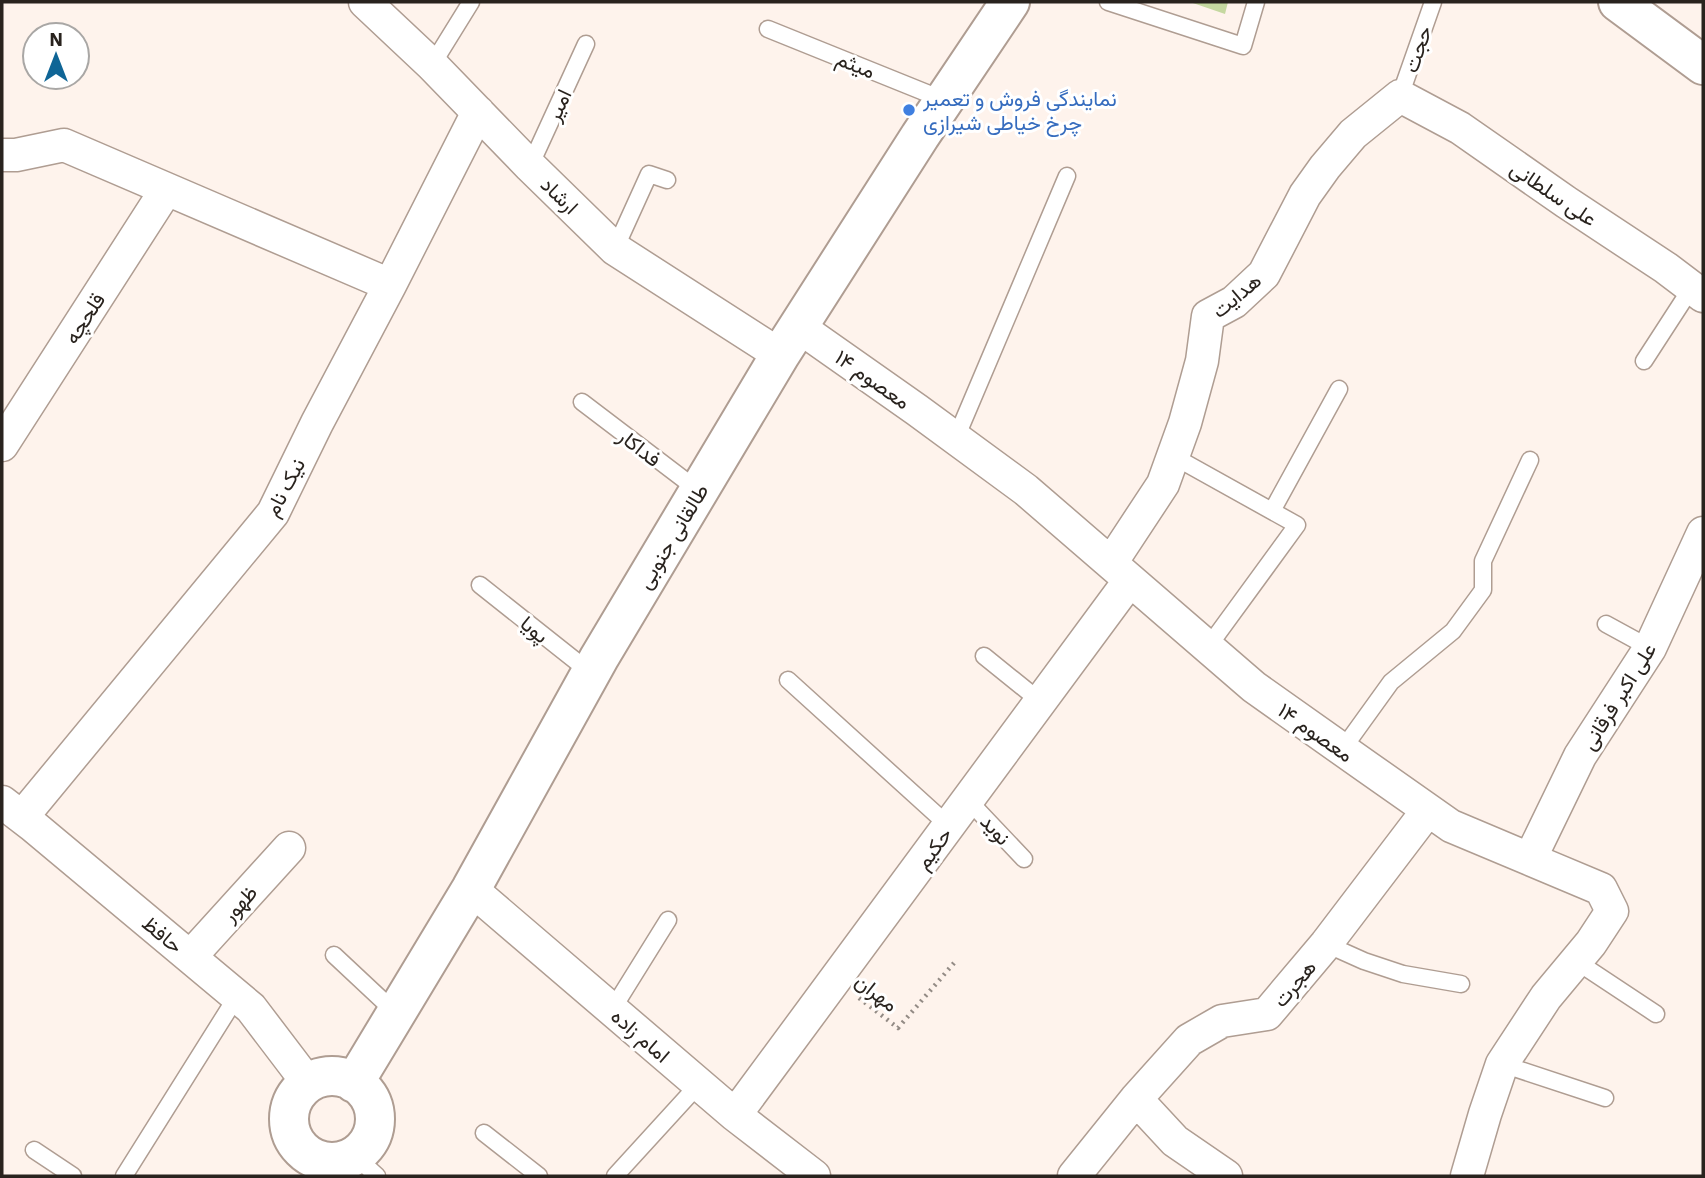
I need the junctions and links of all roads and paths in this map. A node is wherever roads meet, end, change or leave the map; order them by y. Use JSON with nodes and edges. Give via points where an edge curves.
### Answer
{"nodes":[{"id":1,"x":365,"y":2,"type":"edge"},
{"id":2,"x":471,"y":2,"type":"edge"},
{"id":3,"x":1010,"y":2,"type":"edge"},
{"id":4,"x":1108,"y":2,"type":"edge"},
{"id":5,"x":1256,"y":2,"type":"edge"},
{"id":6,"x":1433,"y":2,"type":"edge"},
{"id":7,"x":1618,"y":2,"type":"edge"},
{"id":8,"x":768,"y":29,"type":"dead end"},
{"id":9,"x":586,"y":44,"type":"dead end"},
{"id":10,"x":432,"y":65,"type":"junction"},
{"id":11,"x":1703,"y":65,"type":"edge"},
{"id":12,"x":1401,"y":96,"type":"junction"},
{"id":13,"x":944,"y":100,"type":"junction"},
{"id":14,"x":478,"y":112,"type":"junction"},
{"id":15,"x":2,"y":155,"type":"edge"},
{"id":16,"x":530,"y":166,"type":"junction"},
{"id":17,"x":1067,"y":176,"type":"dead end"},
{"id":18,"x":667,"y":180,"type":"dead end"},
{"id":19,"x":166,"y":190,"type":"junction"},
{"id":20,"x":615,"y":248,"type":"junction"},
{"id":21,"x":390,"y":285,"type":"junction"},
{"id":22,"x":1697,"y":291,"type":"edge"},
{"id":23,"x":789,"y":341,"type":"junction"},
{"id":24,"x":1644,"y":361,"type":"dead end"},
{"id":25,"x":1339,"y":389,"type":"dead end"},
{"id":26,"x":582,"y":402,"type":"dead end"},
{"id":27,"x":956,"y":438,"type":"junction"},
{"id":28,"x":2,"y":445,"type":"edge"},
{"id":29,"x":1173,"y":456,"type":"junction"},
{"id":30,"x":1530,"y":460,"type":"dead end"},
{"id":31,"x":699,"y":491,"type":"junction"},
{"id":32,"x":1272,"y":511,"type":"junction"},
{"id":33,"x":1703,"y":533,"type":"edge"},
{"id":34,"x":1120,"y":572,"type":"junction"},
{"id":35,"x":480,"y":585,"type":"dead end"},
{"id":36,"x":1606,"y":624,"type":"dead end"},
{"id":37,"x":1208,"y":647,"type":"junction"},
{"id":38,"x":1650,"y":648,"type":"junction"},
{"id":39,"x":984,"y":656,"type":"dead end"},
{"id":40,"x":591,"y":673,"type":"junction"},
{"id":41,"x":788,"y":680,"type":"dead end"},
{"id":42,"x":1041,"y":702,"type":"junction"},
{"id":43,"x":1342,"y":750,"type":"junction"},
{"id":44,"x":968,"y":800,"type":"junction"},
{"id":45,"x":12,"y":809,"type":"edge"},
{"id":46,"x":1428,"y":810,"type":"junction"},
{"id":47,"x":948,"y":826,"type":"junction"},
{"id":48,"x":289,"y":848,"type":"dead end"},
{"id":49,"x":1024,"y":859,"type":"dead end"},
{"id":50,"x":1530,"y":859,"type":"junction"},
{"id":51,"x":471,"y":889,"type":"junction"},
{"id":52,"x":668,"y":920,"type":"dead end"},
{"id":53,"x":1326,"y":944,"type":"junction"},
{"id":54,"x":334,"y":955,"type":"dead end"},
{"id":55,"x":190,"y":957,"type":"junction"},
{"id":56,"x":1576,"y":961,"type":"junction"},
{"id":57,"x":954,"y":963,"type":"dead end"},
{"id":58,"x":836,"y":979,"type":"junction"},
{"id":59,"x":1461,"y":985,"type":"dead end"},
{"id":60,"x":237,"y":996,"type":"junction"},
{"id":61,"x":612,"y":1010,"type":"junction"},
{"id":62,"x":396,"y":1013,"type":"junction"},
{"id":63,"x":1656,"y":1014,"type":"dead end"},
{"id":64,"x":1502,"y":1064,"type":"junction"},
{"id":65,"x":308,"y":1083,"type":"junction"},
{"id":66,"x":354,"y":1083,"type":"junction"},
{"id":67,"x":699,"y":1084,"type":"junction"},
{"id":68,"x":1605,"y":1098,"type":"dead end"},
{"id":69,"x":1136,"y":1099,"type":"junction"},
{"id":70,"x":735,"y":1115,"type":"junction"},
{"id":71,"x":484,"y":1133,"type":"dead end"},
{"id":72,"x":34,"y":1150,"type":"dead end"},
{"id":73,"x":335,"y":1167,"type":"edge"},
{"id":74,"x":74,"y":1176,"type":"edge"},
{"id":75,"x":124,"y":1176,"type":"edge"},
{"id":76,"x":539,"y":1176,"type":"edge"},
{"id":77,"x":615,"y":1176,"type":"edge"},
{"id":78,"x":814,"y":1176,"type":"edge"},
{"id":79,"x":1074,"y":1176,"type":"edge"},
{"id":80,"x":1226,"y":1176,"type":"edge"},
{"id":81,"x":1467,"y":1176,"type":"edge"}],
"edges":[{"from":1,"to":10,"type":"street","name":"ارشاد"},
{"from":2,"to":10,"type":"lane"},
{"from":3,"to":13,"type":"street","name":"طالقانی جنوبی"},
{"from":4,"to":5,"type":"lane","via":[[1243,46]]},
{"from":6,"to":12,"type":"lane","name":"حجت"},
{"from":7,"to":11,"type":"street"},
{"from":8,"to":13,"type":"lane","name":"میثم"},
{"from":9,"to":16,"type":"lane","name":"امیر"},
{"from":10,"to":14,"type":"street","name":"ارشاد"},
{"from":12,"to":22,"type":"street","name":"علی سلطانی","via":[[1460,128]]},
{"from":12,"to":29,"type":"street","name":"هدایت","via":[[1353,134],[1325,167],[1305,195],[1264,274],[1234,302],[1208,316],[1202,361]]},
{"from":13,"to":23,"type":"street","name":"طالقانی جنوبی"},
{"from":14,"to":16,"type":"street","name":"ارشاد"},
{"from":14,"to":21,"type":"street","name":"نیک نام"},
{"from":15,"to":19,"type":"street","via":[[64,145]]},
{"from":16,"to":20,"type":"street","name":"ارشاد"},
{"from":17,"to":27,"type":"lane"},
{"from":18,"to":20,"type":"lane","via":[[649,174]]},
{"from":19,"to":21,"type":"street"},
{"from":19,"to":28,"type":"street","name":"قلحچه"},
{"from":20,"to":23,"type":"street","name":"ارشاد"},
{"from":21,"to":45,"type":"street","name":"نیک نام","via":[[273,513]]},
{"from":22,"to":24,"type":"lane"},
{"from":23,"to":27,"type":"street","name":"۱۴ معصوم"},
{"from":23,"to":31,"type":"street","name":"طالقانی جنوبی"},
{"from":25,"to":32,"type":"lane"},
{"from":26,"to":31,"type":"lane","name":"فداکار"},
{"from":27,"to":34,"type":"street","name":"۱۴ معصوم","via":[[1026,490]]},
{"from":29,"to":32,"type":"lane"},
{"from":29,"to":34,"type":"street","name":"هدایت"},
{"from":30,"to":43,"type":"lane","via":[[1483,561],[1483,590],[1453,631],[1391,682]]},
{"from":31,"to":40,"type":"street","name":"طالقانی جنوبی"},
{"from":32,"to":37,"type":"lane","via":[[1297,525]]},
{"from":33,"to":38,"type":"street","name":"علی اکبر فرقانی"},
{"from":34,"to":37,"type":"street","name":"۱۴ معصوم"},
{"from":34,"to":42,"type":"street","name":"حکیم"},
{"from":35,"to":40,"type":"lane","name":"پویا"},
{"from":36,"to":38,"type":"lane"},
{"from":37,"to":43,"type":"street","name":"۱۴ معصوم","via":[[1254,687]]},
{"from":38,"to":50,"type":"street","name":"علی اکبر فرقانی","via":[[1580,756]]},
{"from":39,"to":42,"type":"lane"},
{"from":40,"to":51,"type":"street","name":"طالقانی جنوبی"},
{"from":41,"to":47,"type":"lane"},
{"from":42,"to":44,"type":"street","name":"حکیم"},
{"from":43,"to":46,"type":"street","name":"۱۴ معصوم"},
{"from":44,"to":47,"type":"street","name":"حکیم"},
{"from":44,"to":49,"type":"lane","name":"نوید"},
{"from":45,"to":55,"type":"street","name":"حافظ"},
{"from":46,"to":50,"type":"street","name":"۱۴ معصوم","via":[[1451,825]]},
{"from":46,"to":53,"type":"street","name":"هجرت"},
{"from":47,"to":58,"type":"street","name":"حکیم"},
{"from":48,"to":55,"type":"street","name":"ظهور"},
{"from":50,"to":56,"type":"street","name":"۱۴ معصوم","via":[[1601,889],[1612,911]]},
{"from":51,"to":61,"type":"street","name":"امام زاده"},
{"from":51,"to":62,"type":"street","name":"طالقانی جنوبی"},
{"from":52,"to":61,"type":"lane"},
{"from":53,"to":59,"type":"lane","via":[[1403,974]]},
{"from":53,"to":69,"type":"street","name":"هجرت","via":[[1267,1014],[1222,1021],[1189,1040]]},
{"from":54,"to":62,"type":"lane"},
{"from":55,"to":60,"type":"street","name":"حافظ"},
{"from":56,"to":63,"type":"lane"},
{"from":56,"to":64,"type":"street","name":"۱۴ معصوم"},
{"from":57,"to":58,"type":"path","name":"مهران","via":[[898,1028]]},
{"from":58,"to":70,"type":"street","name":"حکیم"},
{"from":60,"to":65,"type":"street","name":"حافظ"},
{"from":60,"to":75,"type":"lane"},
{"from":61,"to":67,"type":"street","name":"امام زاده"},
{"from":62,"to":66,"type":"street","name":"طالقانی جنوبی"},
{"from":64,"to":68,"type":"lane"},
{"from":64,"to":81,"type":"street","name":"۱۴ معصوم"},
{"from":65,"to":66,"type":"street","via":[[331,1077]]},
{"from":65,"to":73,"type":"street","via":[[292,1103],[290,1128],[302,1150]]},
{"from":66,"to":73,"type":"street","via":[[372,1105],[373,1133],[366,1146]]},
{"from":67,"to":70,"type":"street","name":"امام زاده"},
{"from":67,"to":77,"type":"lane"},
{"from":69,"to":79,"type":"street","name":"هجرت"},
{"from":69,"to":80,"type":"street","via":[[1175,1140]]},
{"from":70,"to":78,"type":"street","name":"امام زاده"},
{"from":71,"to":76,"type":"lane"},
{"from":72,"to":74,"type":"lane"}]}
